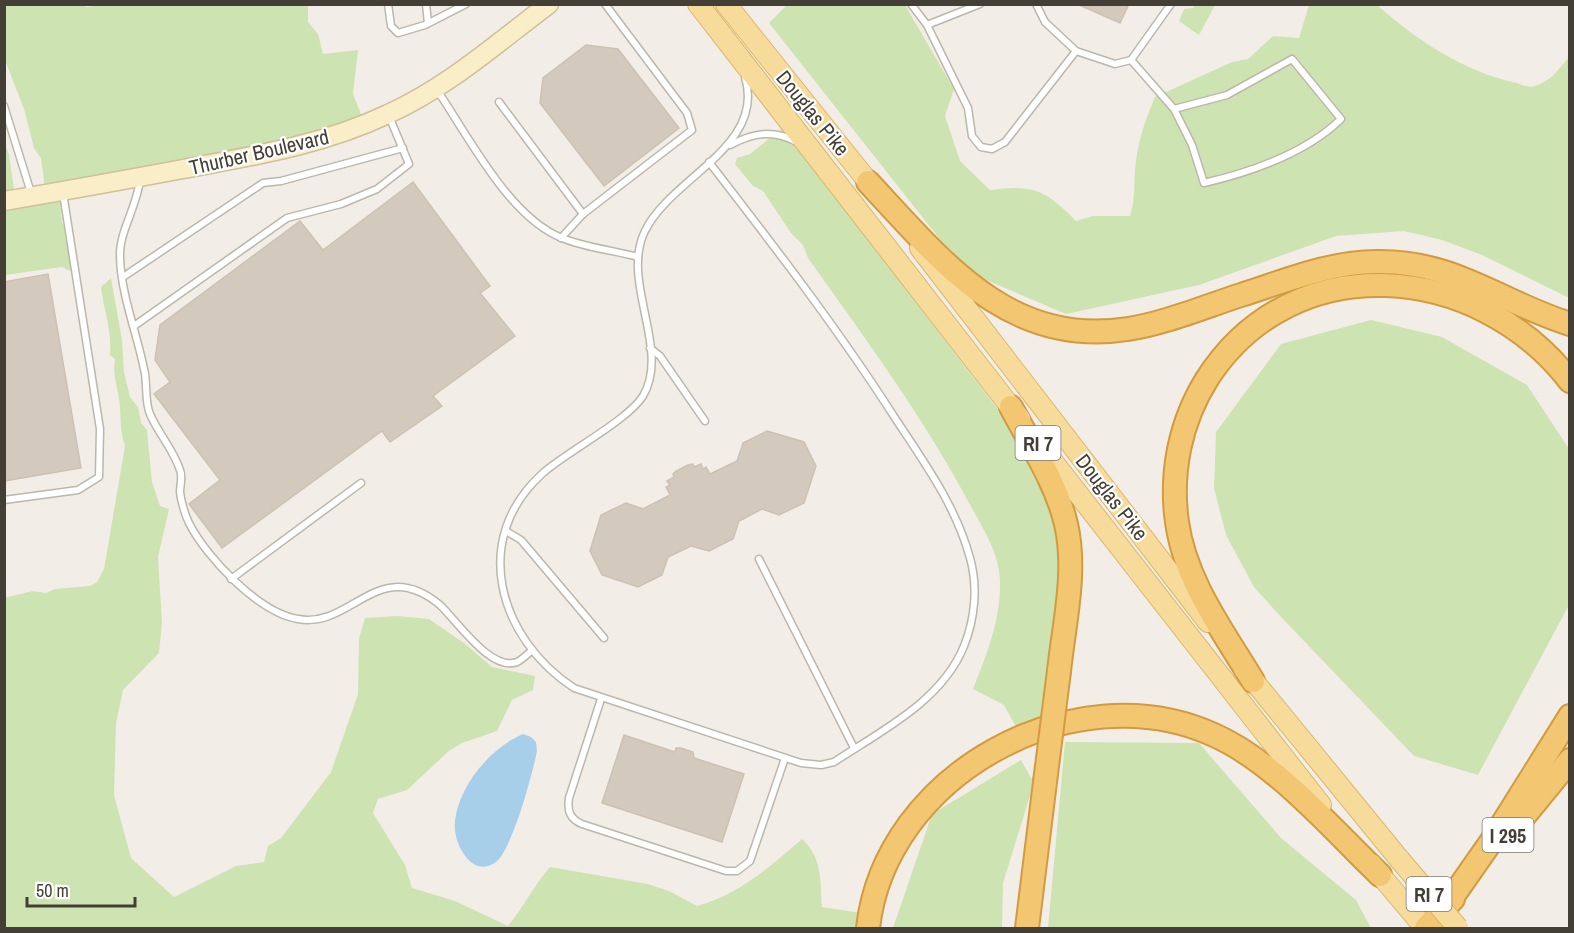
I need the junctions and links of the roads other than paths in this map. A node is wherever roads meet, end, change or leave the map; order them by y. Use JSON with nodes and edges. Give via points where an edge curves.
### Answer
{"nodes":[{"id":1,"x":388,"y":4,"type":"edge"},
{"id":2,"x":426,"y":4,"type":"edge"},
{"id":3,"x":549,"y":4,"type":"edge"},
{"id":4,"x":605,"y":4,"type":"edge"},
{"id":5,"x":698,"y":4,"type":"edge"},
{"id":6,"x":726,"y":4,"type":"edge"},
{"id":7,"x":911,"y":4,"type":"edge"},
{"id":8,"x":980,"y":4,"type":"edge"},
{"id":9,"x":1036,"y":4,"type":"edge"},
{"id":10,"x":1170,"y":4,"type":"edge"},
{"id":11,"x":462,"y":6,"type":"edge"},
{"id":12,"x":428,"y":23,"type":"junction"},
{"id":13,"x":927,"y":25,"type":"junction"},
{"id":14,"x":734,"y":51,"type":"junction"},
{"id":15,"x":1076,"y":51,"type":"junction"},
{"id":16,"x":1131,"y":60,"type":"junction"},
{"id":17,"x":436,"y":89,"type":"junction"},
{"id":18,"x":499,"y":102,"type":"dead end"},
{"id":19,"x":4,"y":106,"type":"edge"},
{"id":20,"x":1174,"y":109,"type":"junction"},
{"id":21,"x":389,"y":114,"type":"junction"},
{"id":22,"x":727,"y":146,"type":"junction"},
{"id":23,"x":403,"y":148,"type":"junction"},
{"id":24,"x":816,"y":154,"type":"junction"},
{"id":25,"x":709,"y":162,"type":"junction"},
{"id":26,"x":141,"y":177,"type":"junction"},
{"id":27,"x":868,"y":182,"type":"junction"},
{"id":28,"x":63,"y":191,"type":"junction"},
{"id":29,"x":32,"y":196,"type":"junction"},
{"id":30,"x":4,"y":201,"type":"edge"},
{"id":31,"x":583,"y":214,"type":"junction"},
{"id":32,"x":561,"y":238,"type":"junction"},
{"id":33,"x":638,"y":257,"type":"junction"},
{"id":34,"x":123,"y":277,"type":"junction"},
{"id":35,"x":1569,"y":324,"type":"edge"},
{"id":36,"x":134,"y":326,"type":"junction"},
{"id":37,"x":650,"y":348,"type":"junction"},
{"id":38,"x":1569,"y":381,"type":"edge"},
{"id":39,"x":1011,"y":407,"type":"junction"},
{"id":40,"x":705,"y":421,"type":"dead end"},
{"id":41,"x":361,"y":483,"type":"dead end"},
{"id":42,"x":4,"y":500,"type":"edge"},
{"id":43,"x":506,"y":531,"type":"junction"},
{"id":44,"x":759,"y":559,"type":"dead end"},
{"id":45,"x":231,"y":579,"type":"junction"},
{"id":46,"x":604,"y":638,"type":"dead end"},
{"id":47,"x":532,"y":650,"type":"junction"},
{"id":48,"x":1253,"y":681,"type":"junction"},
{"id":49,"x":601,"y":699,"type":"junction"},
{"id":50,"x":1569,"y":716,"type":"edge"},
{"id":51,"x":854,"y":748,"type":"junction"},
{"id":52,"x":785,"y":758,"type":"junction"},
{"id":53,"x":1569,"y":760,"type":"edge"},
{"id":54,"x":1381,"y":877,"type":"junction"},
{"id":55,"x":1444,"y":909,"type":"junction"},
{"id":56,"x":868,"y":928,"type":"edge"},
{"id":57,"x":1027,"y":928,"type":"edge"},
{"id":58,"x":1426,"y":928,"type":"edge"},
{"id":59,"x":1458,"y":928,"type":"edge"}],
"edges":[{"from":1,"to":12,"type":"lane","via":[[391,26],[398,33]]},
{"from":2,"to":12,"type":"lane"},
{"from":3,"to":17,"type":"street","name":"Thurber Boulevard"},
{"from":4,"to":31,"type":"lane","via":[[687,113],[692,130]]},
{"from":5,"to":14,"type":"main road","name":"Douglas Pike","number":"RI 7"},
{"from":6,"to":27,"type":"main road","name":"Douglas Pike","number":"RI 7"},
{"from":7,"to":13,"type":"lane"},
{"from":8,"to":13,"type":"lane"},
{"from":9,"to":15,"type":"lane","via":[[1045,22]]},
{"from":10,"to":16,"type":"lane"},
{"from":11,"to":12,"type":"lane"},
{"from":13,"to":15,"type":"lane","via":[[968,108],[972,136],[987,149],[1005,142]]},
{"from":14,"to":22,"type":"lane","via":[[745,76],[750,104]]},
{"from":14,"to":24,"type":"main road","name":"Douglas Pike","number":"RI 7"},
{"from":15,"to":16,"type":"lane","via":[[1115,64]]},
{"from":16,"to":20,"type":"lane"},
{"from":17,"to":21,"type":"street","name":"Thurber Boulevard"},
{"from":17,"to":32,"type":"lane","via":[[533,223]]},
{"from":18,"to":31,"type":"lane"},
{"from":19,"to":29,"type":"lane"},
{"from":20,"to":20,"type":"lane","via":[[1227,96],[1292,59],[1341,119],[1288,154],[1204,183],[1192,145]]},
{"from":21,"to":23,"type":"lane"},
{"from":21,"to":26,"type":"street","name":"Thurber Boulevard","via":[[326,139],[283,150]]},
{"from":22,"to":24,"type":"lane","via":[[750,136],[772,133]]},
{"from":22,"to":25,"type":"lane"},
{"from":23,"to":34,"type":"lane","via":[[263,183]]},
{"from":23,"to":36,"type":"lane","via":[[409,164],[377,189],[341,204],[287,218]]},
{"from":24,"to":39,"type":"main road","name":"Douglas Pike","number":"RI 7"},
{"from":25,"to":33,"type":"lane","via":[[653,216],[642,237]]},
{"from":25,"to":51,"type":"lane","via":[[853,353],[936,481],[970,557],[974,608],[965,645],[952,669],[925,699]]},
{"from":26,"to":28,"type":"street","name":"Thurber Boulevard"},
{"from":26,"to":34,"type":"lane","via":[[138,200],[122,243]]},
{"from":27,"to":35,"type":"highway","via":[[963,281],[1009,311],[1055,327],[1095,332],[1141,327],[1314,272],[1374,262],[1413,264],[1453,273]]},
{"from":27,"to":48,"type":"main road","name":"Douglas Pike","number":"RI 7"},
{"from":28,"to":29,"type":"street","name":"Thurber Boulevard"},
{"from":28,"to":42,"type":"lane","via":[[100,429],[99,477],[78,490]]},
{"from":29,"to":30,"type":"street","name":"Thurber Boulevard"},
{"from":31,"to":32,"type":"lane"},
{"from":32,"to":33,"type":"lane"},
{"from":33,"to":37,"type":"lane"},
{"from":34,"to":36,"type":"lane"},
{"from":36,"to":45,"type":"lane","via":[[149,412],[182,472],[180,494],[189,523]]},
{"from":37,"to":40,"type":"lane","via":[[660,356]]},
{"from":37,"to":43,"type":"lane","via":[[650,377],[638,402],[533,482],[519,501]]},
{"from":38,"to":48,"type":"highway","via":[[1535,345],[1500,320],[1446,294],[1411,286],[1357,285],[1320,293],[1269,317],[1238,341],[1202,388],[1186,424],[1177,462],[1175,502],[1192,576]]},
{"from":39,"to":54,"type":"main road","name":"Douglas Pike","number":"RI 7","via":[[1266,737]]},
{"from":39,"to":57,"type":"highway","bridge":true,"via":[[1052,484],[1066,525],[1070,568]]},
{"from":41,"to":45,"type":"lane"},
{"from":43,"to":46,"type":"lane","via":[[521,540]]},
{"from":43,"to":47,"type":"lane","via":[[501,565],[503,596]]},
{"from":44,"to":51,"type":"lane"},
{"from":45,"to":47,"type":"lane","via":[[265,607],[298,620],[326,616],[379,591],[410,588],[440,605],[495,660],[517,662]]},
{"from":47,"to":49,"type":"lane","via":[[567,683]]},
{"from":48,"to":59,"type":"main road","name":"Douglas Pike","number":"RI 7","bridge":true},
{"from":49,"to":52,"type":"lane"},
{"from":49,"to":52,"type":"lane","via":[[569,798],[573,818],[726,871],[738,871],[750,861]]},
{"from":50,"to":55,"type":"highway","via":[[1493,839]]},
{"from":51,"to":52,"type":"lane","via":[[834,762],[821,765]]},
{"from":53,"to":55,"type":"highway","number":"I 295"},
{"from":54,"to":56,"type":"highway","via":[[1279,779],[1240,748],[1181,723],[1104,718],[1055,726],[1022,737],[978,760],[941,787],[912,818],[887,857],[872,898]]},
{"from":54,"to":58,"type":"main road","name":"Douglas Pike","number":"RI 7"},
{"from":55,"to":58,"type":"highway","number":"I 295"}]}
